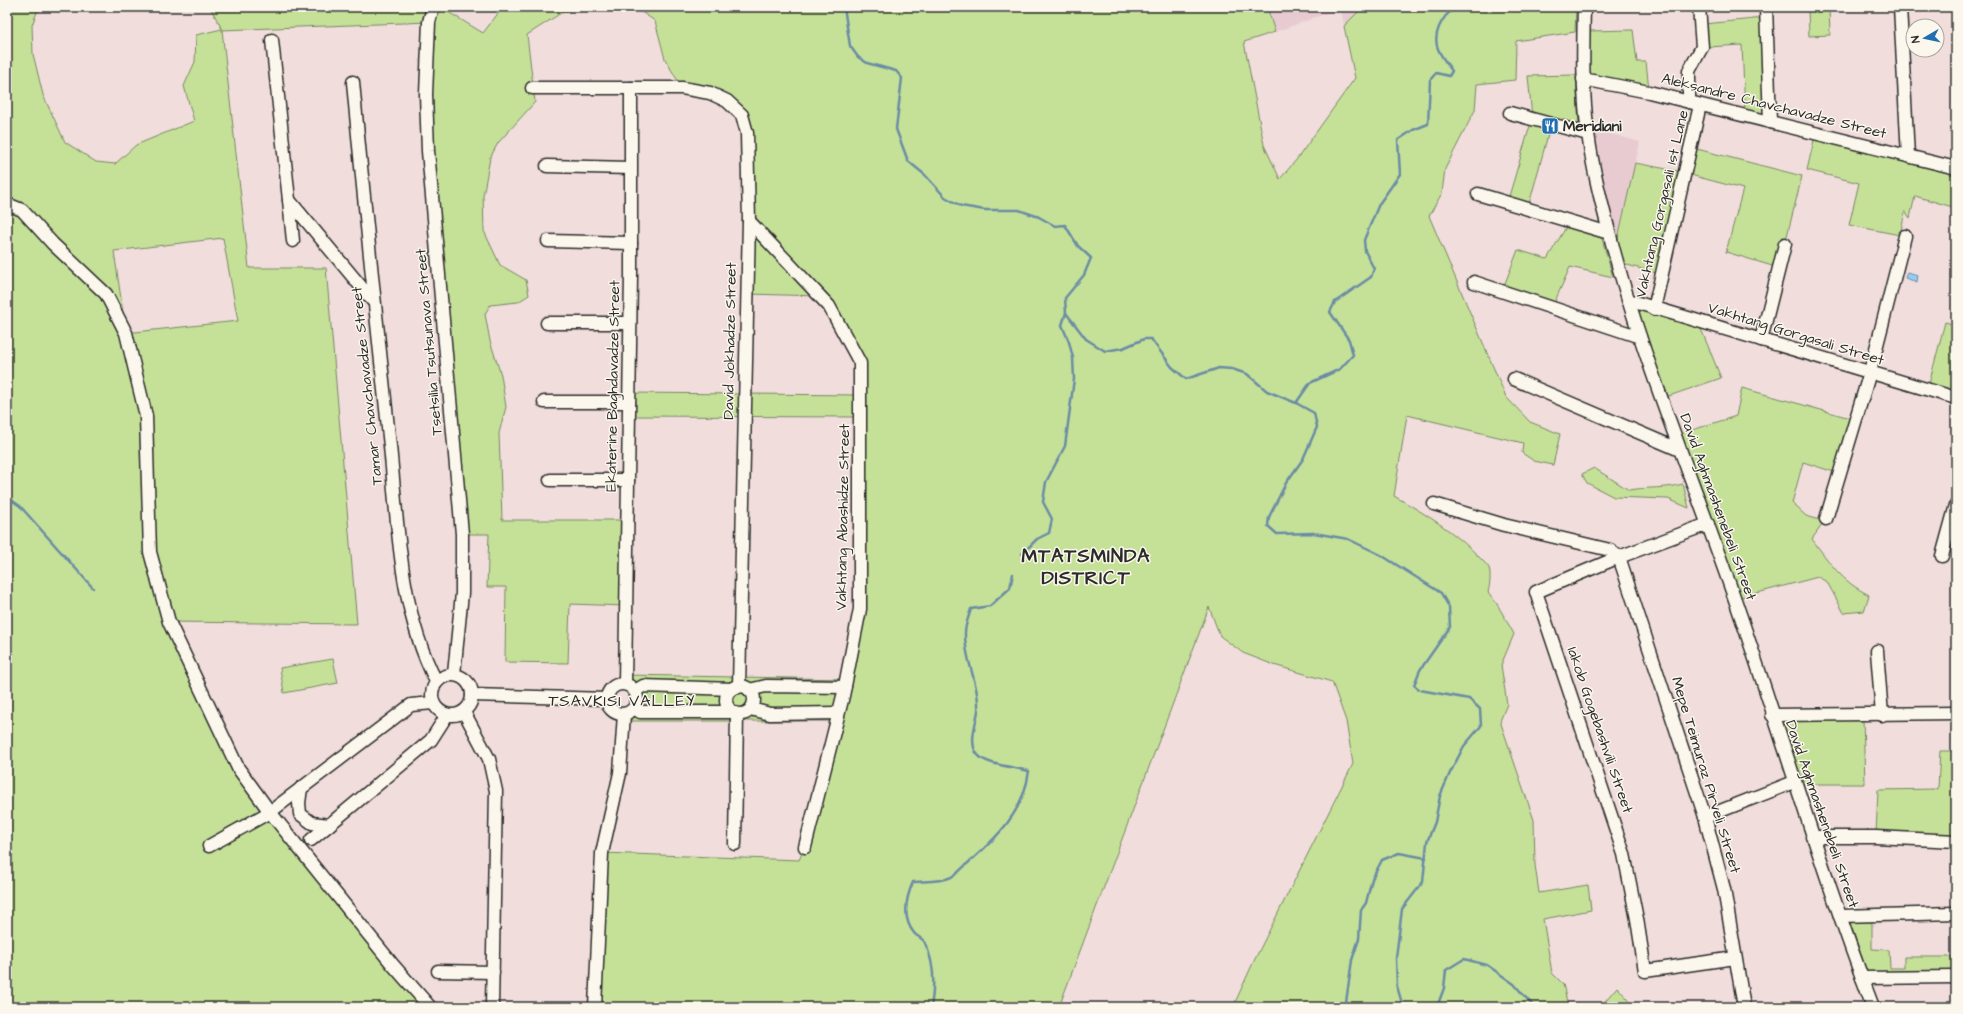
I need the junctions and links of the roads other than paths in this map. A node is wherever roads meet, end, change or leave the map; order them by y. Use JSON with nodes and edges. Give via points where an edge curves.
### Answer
{"nodes":[{"id":1,"x":433,"y":7,"type":"edge"},
{"id":2,"x":1584,"y":7,"type":"edge"},
{"id":3,"x":1699,"y":7,"type":"edge"},
{"id":4,"x":1766,"y":7,"type":"edge"},
{"id":5,"x":1900,"y":7,"type":"edge"},
{"id":6,"x":272,"y":40,"type":"dead end"},
{"id":7,"x":1583,"y":80,"type":"junction"},
{"id":8,"x":353,"y":82,"type":"dead end"},
{"id":9,"x":532,"y":88,"type":"dead end"},
{"id":10,"x":631,"y":88,"type":"junction"},
{"id":11,"x":1695,"y":104,"type":"junction"},
{"id":12,"x":1510,"y":113,"type":"dead end"},
{"id":13,"x":1770,"y":122,"type":"junction"},
{"id":14,"x":1588,"y":134,"type":"junction"},
{"id":15,"x":1908,"y":156,"type":"junction"},
{"id":16,"x":547,"y":166,"type":"dead end"},
{"id":17,"x":630,"y":168,"type":"junction"},
{"id":18,"x":1956,"y":168,"type":"edge"},
{"id":19,"x":1478,"y":194,"type":"dead end"},
{"id":20,"x":289,"y":200,"type":"junction"},
{"id":21,"x":7,"y":204,"type":"edge"},
{"id":22,"x":749,"y":221,"type":"junction"},
{"id":23,"x":1609,"y":233,"type":"junction"},
{"id":24,"x":1905,"y":236,"type":"dead end"},
{"id":25,"x":293,"y":241,"type":"dead end"},
{"id":26,"x":548,"y":242,"type":"dead end"},
{"id":27,"x":631,"y":243,"type":"junction"},
{"id":28,"x":1785,"y":244,"type":"dead end"},
{"id":29,"x":1474,"y":282,"type":"dead end"},
{"id":30,"x":1628,"y":300,"type":"junction"},
{"id":31,"x":373,"y":301,"type":"junction"},
{"id":32,"x":1654,"y":309,"type":"junction"},
{"id":33,"x":547,"y":323,"type":"dead end"},
{"id":34,"x":630,"y":323,"type":"junction"},
{"id":35,"x":1640,"y":337,"type":"junction"},
{"id":36,"x":1761,"y":340,"type":"junction"},
{"id":37,"x":1870,"y":372,"type":"junction"},
{"id":38,"x":1514,"y":379,"type":"dead end"},
{"id":39,"x":1956,"y":398,"type":"edge"},
{"id":40,"x":544,"y":402,"type":"dead end"},
{"id":41,"x":629,"y":402,"type":"junction"},
{"id":42,"x":1680,"y":450,"type":"junction"},
{"id":43,"x":550,"y":480,"type":"dead end"},
{"id":44,"x":628,"y":480,"type":"junction"},
{"id":45,"x":1434,"y":504,"type":"dead end"},
{"id":46,"x":1956,"y":505,"type":"edge"},
{"id":47,"x":1826,"y":519,"type":"dead end"},
{"id":48,"x":1708,"y":524,"type":"junction"},
{"id":49,"x":1942,"y":556,"type":"dead end"},
{"id":50,"x":1619,"y":557,"type":"junction"},
{"id":51,"x":1877,"y":651,"type":"dead end"},
{"id":52,"x":454,"y":674,"type":"junction"},
{"id":53,"x":436,"y":681,"type":"junction"},
{"id":54,"x":625,"y":684,"type":"junction"},
{"id":55,"x":845,"y":687,"type":"junction"},
{"id":56,"x":741,"y":688,"type":"junction"},
{"id":57,"x":635,"y":691,"type":"junction"},
{"id":58,"x":472,"y":695,"type":"junction"},
{"id":59,"x":607,"y":699,"type":"junction"},
{"id":60,"x":433,"y":703,"type":"junction"},
{"id":61,"x":635,"y":708,"type":"junction"},
{"id":62,"x":751,"y":709,"type":"junction"},
{"id":63,"x":464,"y":712,"type":"junction"},
{"id":64,"x":735,"y":713,"type":"junction"},
{"id":65,"x":1956,"y":713,"type":"edge"},
{"id":66,"x":624,"y":714,"type":"junction"},
{"id":67,"x":838,"y":714,"type":"junction"},
{"id":68,"x":447,"y":715,"type":"junction"},
{"id":69,"x":1882,"y":715,"type":"junction"},
{"id":70,"x":1772,"y":716,"type":"junction"},
{"id":71,"x":1794,"y":782,"type":"junction"},
{"id":72,"x":301,"y":788,"type":"junction"},
{"id":73,"x":270,"y":812,"type":"junction"},
{"id":74,"x":1705,"y":817,"type":"junction"},
{"id":75,"x":329,"y":825,"type":"junction"},
{"id":76,"x":1812,"y":837,"type":"junction"},
{"id":77,"x":311,"y":840,"type":"dead end"},
{"id":78,"x":1956,"y":841,"type":"edge"},
{"id":79,"x":735,"y":844,"type":"dead end"},
{"id":80,"x":209,"y":846,"type":"dead end"},
{"id":81,"x":805,"y":847,"type":"dead end"},
{"id":82,"x":1956,"y":913,"type":"edge"},
{"id":83,"x":1840,"y":916,"type":"junction"},
{"id":84,"x":1735,"y":958,"type":"junction"},
{"id":85,"x":438,"y":971,"type":"dead end"},
{"id":86,"x":493,"y":972,"type":"junction"},
{"id":87,"x":1956,"y":976,"type":"edge"},
{"id":88,"x":1862,"y":978,"type":"junction"},
{"id":89,"x":430,"y":1007,"type":"edge"},
{"id":90,"x":492,"y":1007,"type":"edge"},
{"id":91,"x":595,"y":1007,"type":"edge"},
{"id":92,"x":1744,"y":1007,"type":"edge"},
{"id":93,"x":1873,"y":1007,"type":"edge"}],
"edges":[{"from":1,"to":52,"type":"street","name":"Tsetsilia Tsutsunava Street","via":[[429,22],[426,94],[428,151],[462,534],[462,593]]},
{"from":2,"to":7,"type":"street","name":"David Aghmashenebeli Street"},
{"from":3,"to":11,"type":"street","name":"Vakhtang Gorgasali 1st Lane","via":[[1702,47],[1689,71]]},
{"from":4,"to":13,"type":"street"},
{"from":5,"to":15,"type":"street"},
{"from":6,"to":20,"type":"street"},
{"from":7,"to":11,"type":"street","name":"Aleksandre Chavchavadze Street","via":[[1649,92]]},
{"from":7,"to":14,"type":"street","name":"David Aghmashenebeli Street"},
{"from":8,"to":31,"type":"street","name":"Tamar Chavchavadze Street"},
{"from":9,"to":10,"type":"street","name":"David Jokhadze Street"},
{"from":10,"to":17,"type":"street","name":"Ekaterine Baghdavadze Street"},
{"from":10,"to":22,"type":"street","name":"David Jokhadze Street","via":[[682,88],[710,92],[728,101],[742,115],[747,133]]},
{"from":11,"to":13,"type":"street","name":"Aleksandre Chavchavadze Street"},
{"from":11,"to":32,"type":"street","name":"Vakhtang Gorgasali 1st Lane"},
{"from":12,"to":14,"type":"street"},
{"from":13,"to":15,"type":"street","name":"Aleksandre Chavchavadze Street"},
{"from":14,"to":23,"type":"street","name":"David Aghmashenebeli Street","via":[[1595,178]]},
{"from":15,"to":18,"type":"street","name":"Aleksandre Chavchavadze Street"},
{"from":16,"to":17,"type":"street"},
{"from":17,"to":27,"type":"street","name":"Ekaterine Baghdavadze Street"},
{"from":19,"to":23,"type":"street"},
{"from":20,"to":25,"type":"street"},
{"from":20,"to":31,"type":"street"},
{"from":21,"to":73,"type":"street","via":[[22,210],[53,244],[106,294],[126,333],[146,416],[150,552],[168,622],[238,768]]},
{"from":22,"to":55,"type":"street","name":"Vakhtang Abashidze Street","via":[[829,306],[860,363],[860,609]]},
{"from":22,"to":56,"type":"street","name":"David Jokhadze Street"},
{"from":23,"to":30,"type":"street","name":"David Aghmashenebeli Street"},
{"from":24,"to":37,"type":"street"},
{"from":26,"to":27,"type":"street"},
{"from":27,"to":34,"type":"street","name":"Ekaterine Baghdavadze Street"},
{"from":28,"to":36,"type":"street"},
{"from":29,"to":35,"type":"street"},
{"from":30,"to":32,"type":"street","name":"Vakhtang Gorgasali Street"},
{"from":30,"to":35,"type":"street","name":"David Aghmashenebeli Street"},
{"from":31,"to":53,"type":"street","name":"Tamar Chavchavadze Street","via":[[401,560],[415,630],[425,660]]},
{"from":32,"to":36,"type":"street","name":"Vakhtang Gorgasali Street"},
{"from":33,"to":34,"type":"street"},
{"from":34,"to":41,"type":"street","name":"Ekaterine Baghdavadze Street"},
{"from":35,"to":42,"type":"street","name":"David Aghmashenebeli Street"},
{"from":36,"to":37,"type":"street","name":"Vakhtang Gorgasali Street"},
{"from":37,"to":39,"type":"street","name":"Vakhtang Gorgasali Street"},
{"from":37,"to":47,"type":"street"},
{"from":38,"to":42,"type":"street"},
{"from":40,"to":41,"type":"street"},
{"from":41,"to":44,"type":"street","name":"Ekaterine Baghdavadze Street"},
{"from":42,"to":48,"type":"street","name":"David Aghmashenebeli Street"},
{"from":43,"to":44,"type":"street"},
{"from":44,"to":54,"type":"street","name":"Ekaterine Baghdavadze Street"},
{"from":45,"to":50,"type":"street","via":[[1504,525],[1610,550]]},
{"from":46,"to":49,"type":"street"},
{"from":48,"to":50,"type":"street","name":"Iakob Gogebashvili Street"},
{"from":48,"to":70,"type":"street","name":"David Aghmashenebeli Street"},
{"from":50,"to":74,"type":"street","name":"Mepe Teimuraz Pirveli Street"},
{"from":50,"to":84,"type":"street","name":"Iakob Gogebashvili Street","via":[[1536,592],[1624,854],[1645,972]]},
{"from":51,"to":69,"type":"street"},
{"from":52,"to":53,"type":"street"},
{"from":52,"to":58,"type":"street","via":[[467,681]]},
{"from":53,"to":60,"type":"street","via":[[432,688]]},
{"from":54,"to":57,"type":"street"},
{"from":54,"to":59,"type":"street","via":[[611,689]]},
{"from":55,"to":56,"type":"street"},
{"from":55,"to":67,"type":"street","name":"Vakhtang Abashidze Street"},
{"from":56,"to":57,"type":"street","via":[[643,686]]},
{"from":56,"to":62,"type":"street","via":[[754,700]]},
{"from":56,"to":64,"type":"street","via":[[727,696],[727,702]]},
{"from":57,"to":61,"type":"street"},
{"from":58,"to":59,"type":"street"},
{"from":58,"to":63,"type":"street"},
{"from":59,"to":66,"type":"street","via":[[610,708]]},
{"from":60,"to":68,"type":"street"},
{"from":60,"to":72,"type":"street","via":[[411,705]]},
{"from":61,"to":64,"type":"street","via":[[640,712]]},
{"from":61,"to":66,"type":"street"},
{"from":62,"to":64,"type":"street","via":[[744,714]]},
{"from":62,"to":67,"type":"street","via":[[770,714]]},
{"from":63,"to":68,"type":"street"},
{"from":63,"to":86,"type":"street","via":[[489,759],[496,792]]},
{"from":64,"to":79,"type":"street"},
{"from":65,"to":69,"type":"street"},
{"from":66,"to":91,"type":"street","via":[[620,773],[602,853]]},
{"from":67,"to":81,"type":"street","name":"Vakhtang Abashidze Street"},
{"from":68,"to":75,"type":"street","via":[[431,740]]},
{"from":69,"to":70,"type":"street"},
{"from":70,"to":71,"type":"street","name":"David Aghmashenebeli Street"},
{"from":71,"to":74,"type":"street"},
{"from":71,"to":76,"type":"street","name":"David Aghmashenebeli Street"},
{"from":72,"to":73,"type":"street"},
{"from":72,"to":75,"type":"street","via":[[300,814],[312,823]]},
{"from":73,"to":80,"type":"street"},
{"from":73,"to":89,"type":"street"},
{"from":74,"to":84,"type":"street","name":"Mepe Teimuraz Pirveli Street","via":[[1724,889]]},
{"from":75,"to":77,"type":"street"},
{"from":76,"to":78,"type":"street"},
{"from":76,"to":83,"type":"street","name":"David Aghmashenebeli Street"},
{"from":82,"to":83,"type":"street"},
{"from":83,"to":88,"type":"street","name":"David Aghmashenebeli Street"},
{"from":84,"to":92,"type":"street","name":"Mepe Teimuraz Pirveli Street"},
{"from":85,"to":86,"type":"street"},
{"from":86,"to":90,"type":"street"},
{"from":87,"to":88,"type":"street"},
{"from":88,"to":93,"type":"street","name":"David Aghmashenebeli Street"}]}
